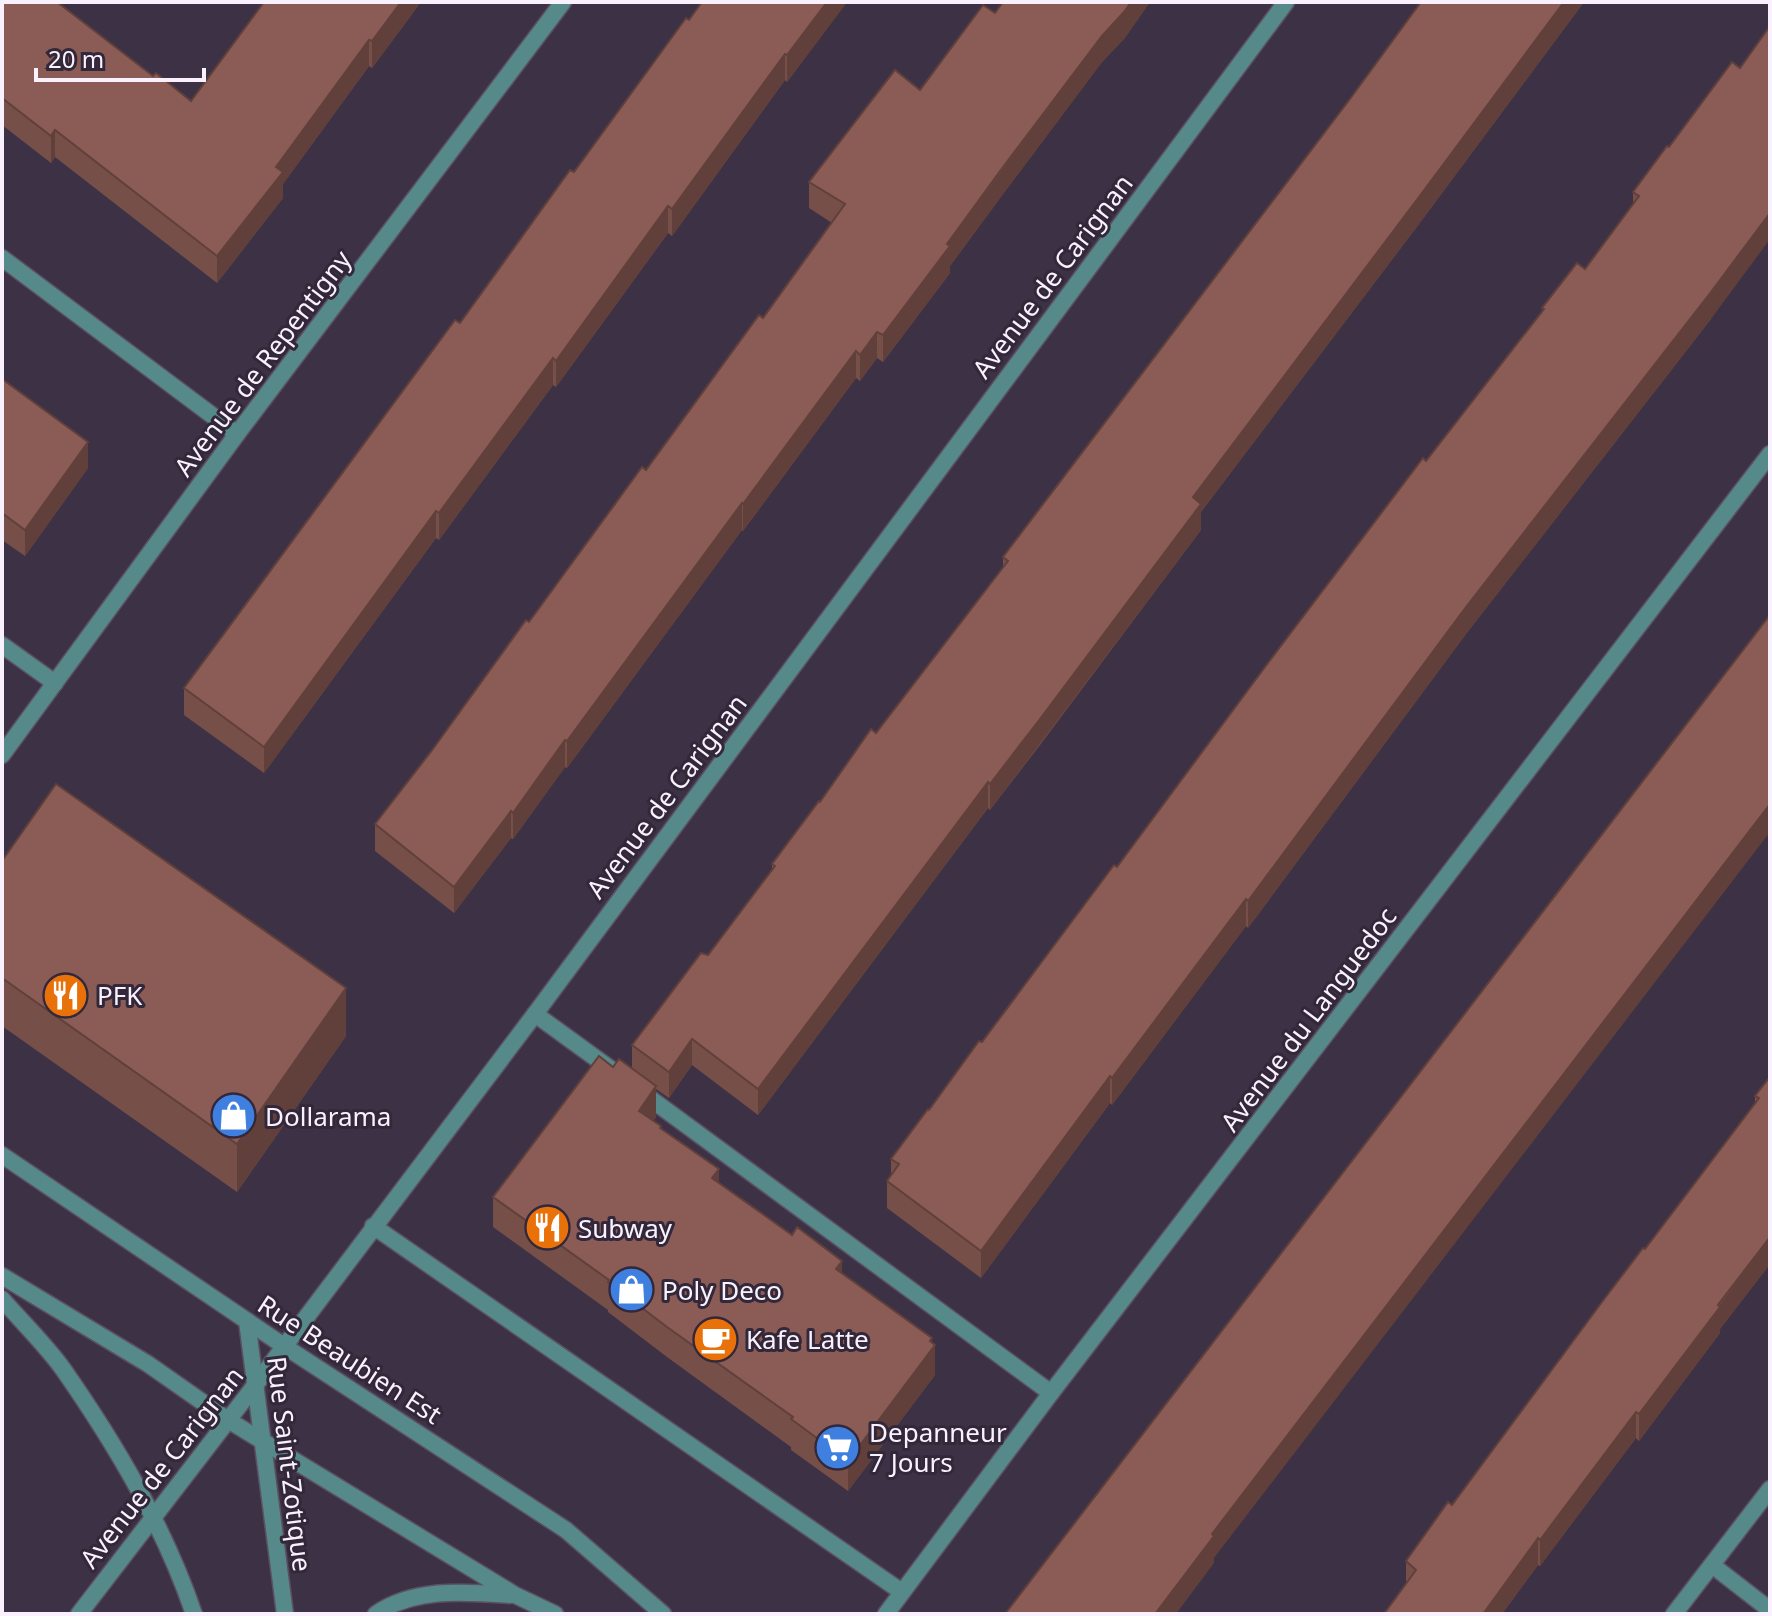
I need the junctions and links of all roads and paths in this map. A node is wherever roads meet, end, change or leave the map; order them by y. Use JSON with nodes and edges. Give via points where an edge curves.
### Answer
{"nodes":[{"id":1,"x":563,"y":2,"type":"edge"},
{"id":2,"x":1286,"y":2,"type":"edge"},
{"id":3,"x":2,"y":258,"type":"edge"},
{"id":4,"x":237,"y":434,"type":"junction"},
{"id":5,"x":1770,"y":454,"type":"edge"},
{"id":6,"x":2,"y":645,"type":"edge"},
{"id":7,"x":55,"y":683,"type":"junction"},
{"id":8,"x":2,"y":755,"type":"edge"},
{"id":9,"x":535,"y":1014,"type":"junction"},
{"id":10,"x":2,"y":1155,"type":"edge"},
{"id":11,"x":373,"y":1226,"type":"junction"},
{"id":12,"x":2,"y":1276,"type":"edge"},
{"id":13,"x":2,"y":1299,"type":"edge"},
{"id":14,"x":247,"y":1321,"type":"junction"},
{"id":15,"x":284,"y":1346,"type":"junction"},
{"id":16,"x":256,"y":1384,"type":"junction"},
{"id":17,"x":1051,"y":1393,"type":"junction"},
{"id":18,"x":228,"y":1420,"type":"junction"},
{"id":19,"x":264,"y":1441,"type":"junction"},
{"id":20,"x":1770,"y":1489,"type":"edge"},
{"id":21,"x":152,"y":1516,"type":"junction"},
{"id":22,"x":1712,"y":1565,"type":"junction"},
{"id":23,"x":902,"y":1592,"type":"junction"},
{"id":24,"x":515,"y":1595,"type":"junction"},
{"id":25,"x":1770,"y":1610,"type":"edge"},
{"id":26,"x":79,"y":1614,"type":"edge"},
{"id":27,"x":194,"y":1614,"type":"edge"},
{"id":28,"x":285,"y":1614,"type":"edge"},
{"id":29,"x":376,"y":1614,"type":"edge"},
{"id":30,"x":555,"y":1614,"type":"edge"},
{"id":31,"x":663,"y":1614,"type":"edge"},
{"id":32,"x":886,"y":1614,"type":"edge"},
{"id":33,"x":1674,"y":1614,"type":"edge"}],
"edges":[{"from":1,"to":4,"type":"street","name":"Avenue de Repentigny"},
{"from":2,"to":9,"type":"street","name":"Avenue de Carignan"},
{"from":3,"to":4,"type":"street"},
{"from":4,"to":7,"type":"street","name":"Avenue de Repentigny"},
{"from":5,"to":17,"type":"street","name":"Avenue du Languedoc"},
{"from":6,"to":7,"type":"street"},
{"from":7,"to":8,"type":"street","name":"Avenue de Repentigny"},
{"from":9,"to":11,"type":"street","name":"Avenue de Carignan"},
{"from":9,"to":17,"type":"street"},
{"from":10,"to":14,"type":"street","name":"Rue Beaubien Est"},
{"from":11,"to":15,"type":"street","name":"Avenue de Carignan"},
{"from":11,"to":23,"type":"street"},
{"from":12,"to":18,"type":"street","via":[[148,1364]]},
{"from":13,"to":21,"type":"street","via":[[62,1368],[104,1429]]},
{"from":14,"to":15,"type":"street","name":"Rue Beaubien Est"},
{"from":14,"to":16,"type":"street","name":"Rue Saint-Zotique"},
{"from":15,"to":16,"type":"street","name":"Avenue de Carignan"},
{"from":15,"to":31,"type":"street","name":"Rue Beaubien Est","via":[[566,1530]]},
{"from":16,"to":18,"type":"street","name":"Avenue de Carignan"},
{"from":16,"to":19,"type":"street","name":"Rue Saint-Zotique"},
{"from":17,"to":23,"type":"street","name":"Avenue du Languedoc"},
{"from":18,"to":19,"type":"street"},
{"from":18,"to":21,"type":"street","name":"Avenue de Carignan"},
{"from":19,"to":24,"type":"street"},
{"from":19,"to":28,"type":"street","name":"Rue Saint-Zotique"},
{"from":20,"to":22,"type":"street"},
{"from":21,"to":26,"type":"street","name":"Avenue de Carignan"},
{"from":21,"to":27,"type":"street"},
{"from":22,"to":25,"type":"street"},
{"from":22,"to":33,"type":"street"},
{"from":23,"to":32,"type":"street","name":"Avenue du Languedoc"},
{"from":24,"to":29,"type":"street","via":[[452,1591],[413,1598]]},
{"from":24,"to":30,"type":"street"}]}
